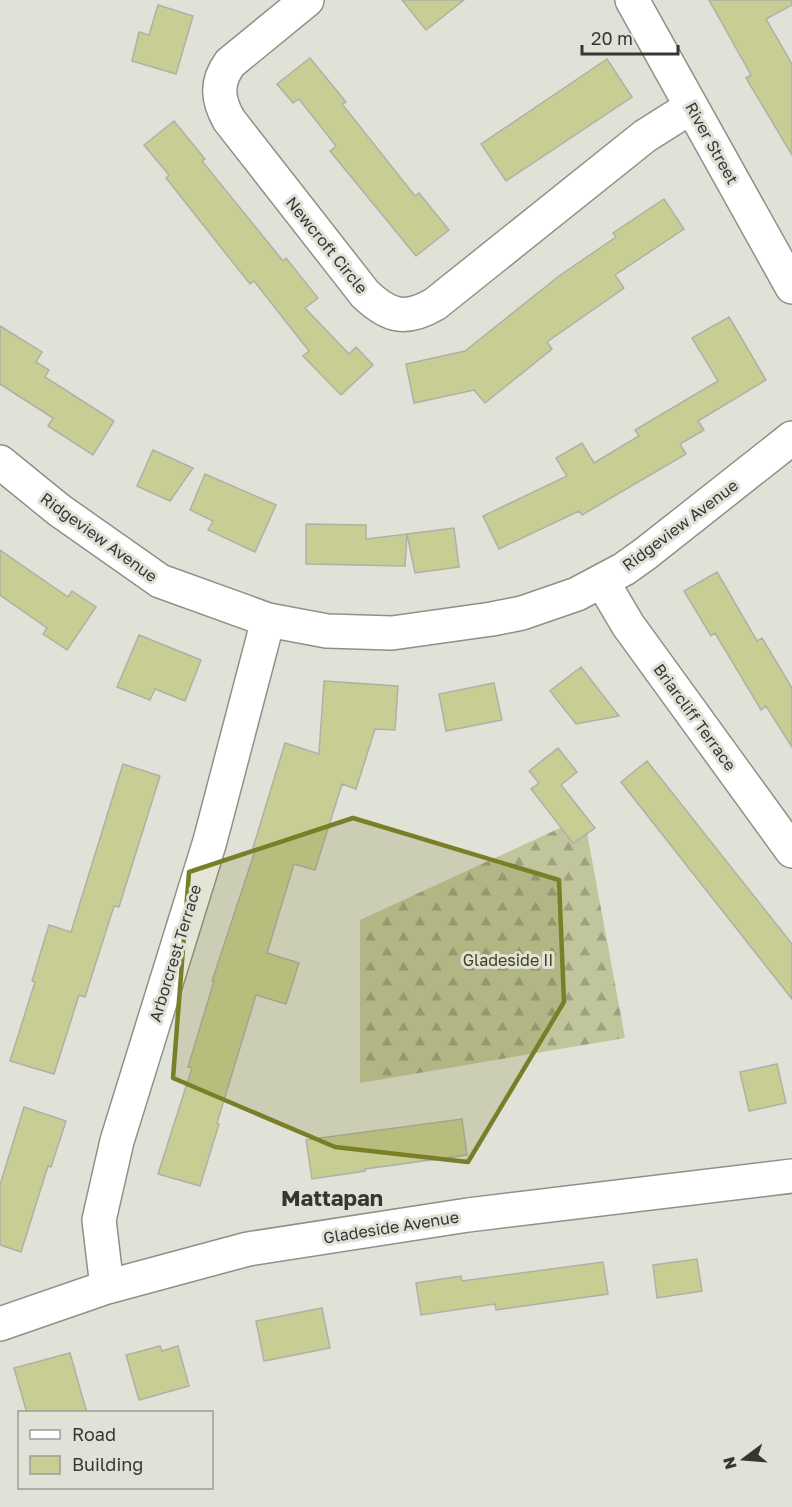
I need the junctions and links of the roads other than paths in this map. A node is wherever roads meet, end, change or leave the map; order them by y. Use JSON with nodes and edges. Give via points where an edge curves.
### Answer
{"nodes":[{"id":1,"x":307,"y":0,"type":"edge"},
{"id":2,"x":632,"y":0,"type":"edge"},
{"id":3,"x":691,"y":106,"type":"junction"},
{"id":4,"x":792,"y":287,"type":"edge"},
{"id":5,"x":792,"y":438,"type":"edge"},
{"id":6,"x":0,"y":462,"type":"edge"},
{"id":7,"x":602,"y":581,"type":"junction"},
{"id":8,"x":268,"y":620,"type":"junction"},
{"id":9,"x":792,"y":850,"type":"edge"},
{"id":10,"x":792,"y":1176,"type":"edge"},
{"id":11,"x":107,"y":1287,"type":"junction"},
{"id":12,"x":0,"y":1324,"type":"edge"}],
"edges":[{"from":1,"to":3,"type":"street","name":"Newcroft Circle","via":[[230,63],[221,79],[219,98],[229,120],[366,294],[386,311],[398,315],[412,315],[435,304],[645,136]]},
{"from":2,"to":3,"type":"street","name":"River Street"},
{"from":3,"to":4,"type":"street","name":"River Street"},
{"from":5,"to":7,"type":"street","name":"Ridgeview Avenue","via":[[645,554]]},
{"from":6,"to":8,"type":"street","name":"Ridgeview Avenue","via":[[59,510],[160,581]]},
{"from":7,"to":8,"type":"street","name":"Ridgeview Avenue","via":[[577,594],[492,620],[392,633],[327,631]]},
{"from":7,"to":9,"type":"street","name":"Briarcliff Terrace","via":[[628,626]]},
{"from":8,"to":11,"type":"street","name":"Arborcrest Terrace","via":[[210,841],[117,1141],[99,1220]]},
{"from":10,"to":11,"type":"street","name":"Gladeside Avenue","via":[[468,1215],[249,1249]]},
{"from":11,"to":12,"type":"street","name":"Gladeside Avenue"}]}
